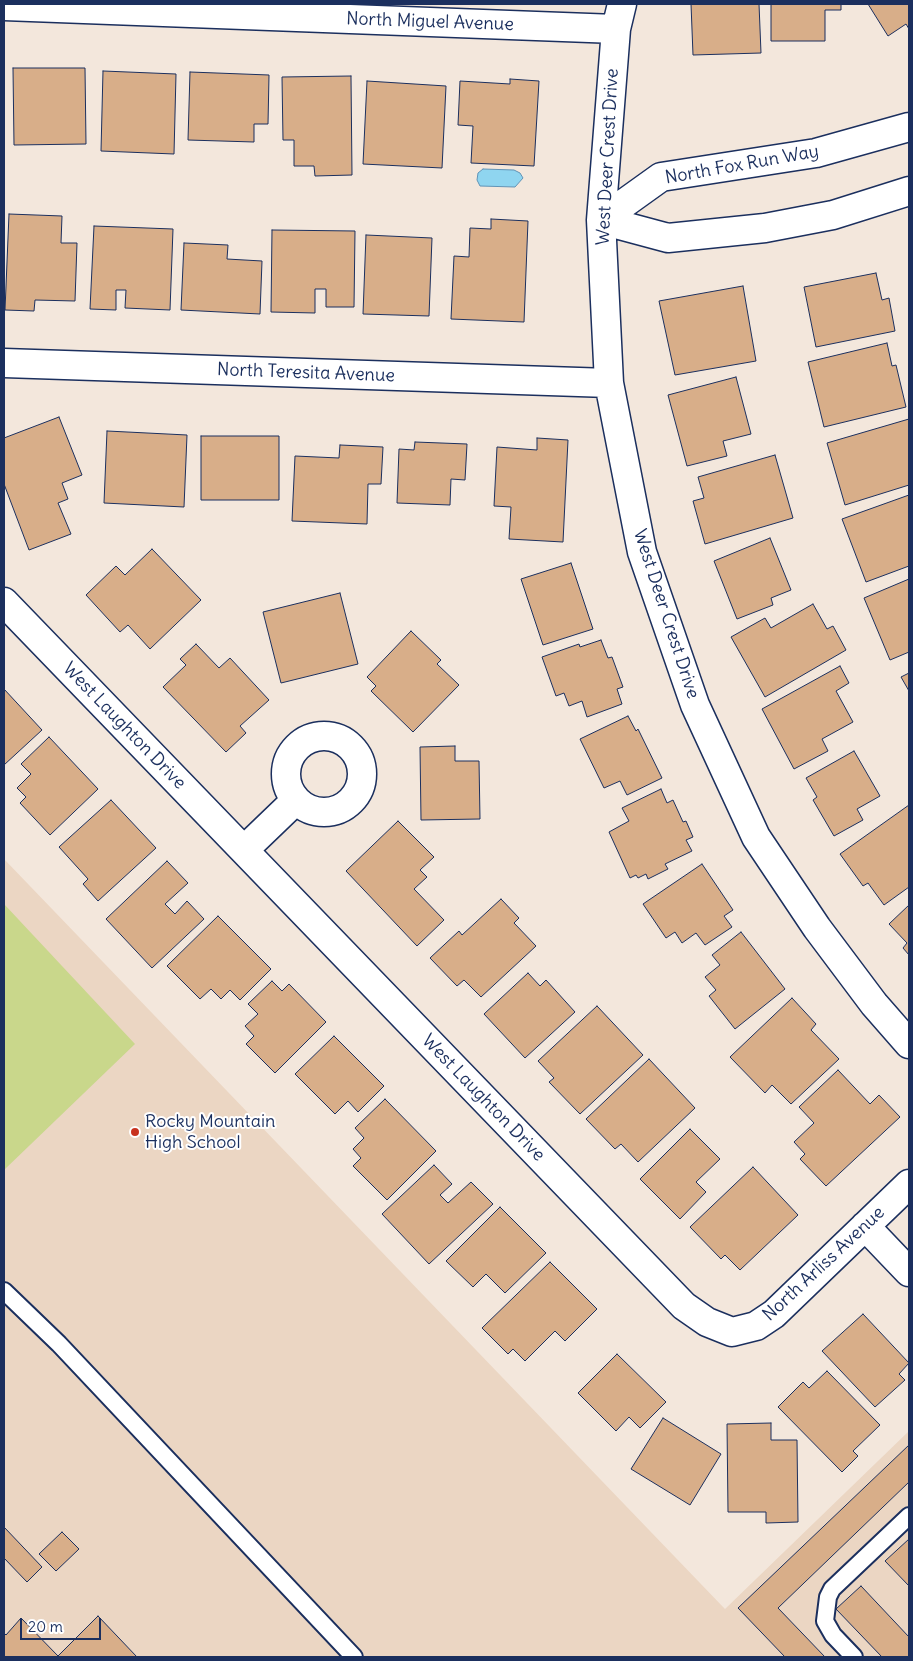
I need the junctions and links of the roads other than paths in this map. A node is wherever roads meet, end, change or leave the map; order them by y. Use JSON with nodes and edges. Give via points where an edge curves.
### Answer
{"nodes":[{"id":1,"x":4,"y":6,"type":"edge"},
{"id":2,"x":619,"y":16,"type":"edge"},
{"id":3,"x":909,"y":127,"type":"edge"},
{"id":4,"x":909,"y":191,"type":"edge"},
{"id":5,"x":601,"y":220,"type":"junction"},
{"id":6,"x":4,"y":363,"type":"edge"},
{"id":7,"x":609,"y":383,"type":"junction"},
{"id":8,"x":4,"y":602,"type":"edge"},
{"id":9,"x":296,"y":800,"type":"dead end"},
{"id":10,"x":244,"y":850,"type":"junction"},
{"id":11,"x":909,"y":1044,"type":"edge"},
{"id":12,"x":909,"y":1184,"type":"edge"},
{"id":13,"x":865,"y":1226,"type":"junction"},
{"id":14,"x":909,"y":1272,"type":"edge"},
{"id":15,"x":4,"y":1291,"type":"edge"},
{"id":16,"x":732,"y":1332,"type":"joint"},
{"id":17,"x":909,"y":1516,"type":"edge"},
{"id":18,"x":354,"y":1657,"type":"edge"},
{"id":19,"x":854,"y":1657,"type":"edge"}],
"edges":[{"from":1,"to":2,"type":"street","name":"North Miguel Avenue"},
{"from":2,"to":5,"type":"street","name":"West Deer Crest Drive"},
{"from":3,"to":5,"type":"street","name":"North Fox Run Way","via":[[816,153],[661,177]]},
{"from":4,"to":5,"type":"street","via":[[833,215],[668,238]]},
{"from":5,"to":7,"type":"street","name":"West Deer Crest Drive"},
{"from":6,"to":7,"type":"street","name":"North Teresita Avenue"},
{"from":7,"to":11,"type":"street","name":"West Deer Crest Drive","via":[[642,552],[695,705],[756,837],[874,1004]]},
{"from":8,"to":10,"type":"street","name":"West Laughton Drive"},
{"from":9,"to":10,"type":"street"},
{"from":10,"to":16,"type":"street","name":"West Laughton Drive","via":[[684,1306],[707,1322]]},
{"from":12,"to":13,"type":"street","name":"North Arliss Avenue"},
{"from":13,"to":14,"type":"street"},
{"from":13,"to":16,"type":"street","name":"North Arliss Avenue","via":[[774,1314],[756,1326]]},
{"from":15,"to":18,"type":"lane","via":[[59,1344]]},
{"from":17,"to":19,"type":"lane","via":[[832,1589],[828,1597],[825,1621],[833,1635]]}]}
